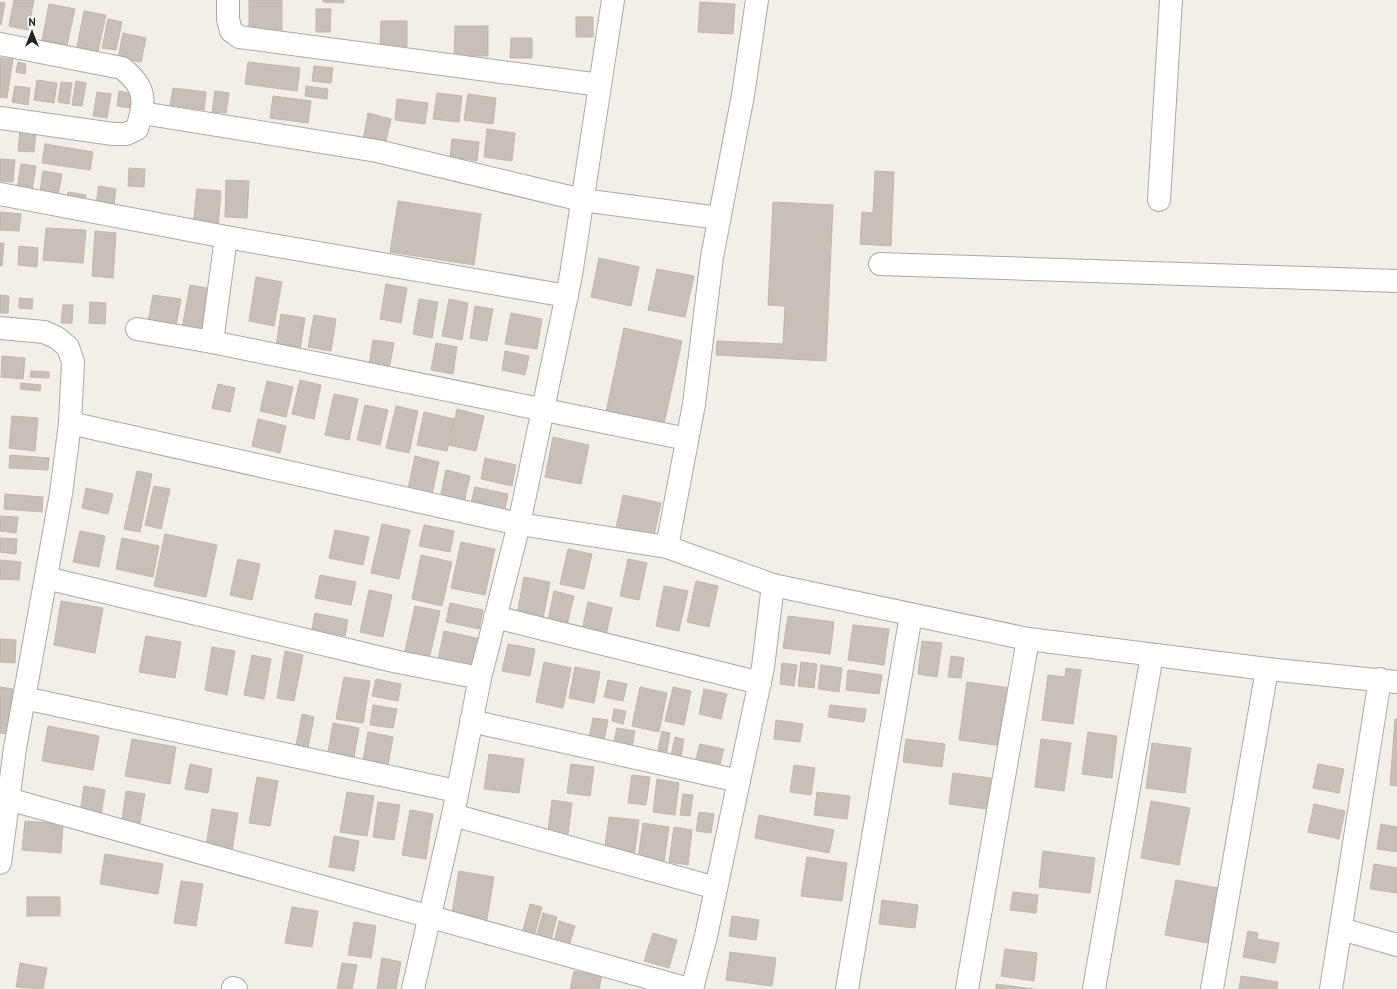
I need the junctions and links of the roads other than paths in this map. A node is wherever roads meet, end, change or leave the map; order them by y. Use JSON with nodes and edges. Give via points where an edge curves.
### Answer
{"nodes":[{"id":1,"x":228,"y":0,"type":"edge"},
{"id":2,"x":614,"y":0,"type":"edge"},
{"id":3,"x":757,"y":0,"type":"edge"},
{"id":4,"x":1171,"y":0,"type":"edge"},
{"id":5,"x":0,"y":44,"type":"edge"},
{"id":6,"x":600,"y":85,"type":"junction"},
{"id":7,"x":142,"y":113,"type":"junction"},
{"id":8,"x":0,"y":118,"type":"edge"},
{"id":9,"x":0,"y":194,"type":"edge"},
{"id":10,"x":582,"y":200,"type":"junction"},
{"id":11,"x":1160,"y":200,"type":"dead end"},
{"id":12,"x":719,"y":218,"type":"junction"},
{"id":13,"x":226,"y":237,"type":"junction"},
{"id":14,"x":880,"y":264,"type":"dead end"},
{"id":15,"x":1397,"y":281,"type":"edge"},
{"id":16,"x":567,"y":296,"type":"junction"},
{"id":17,"x":0,"y":328,"type":"edge"},
{"id":18,"x":137,"y":329,"type":"dead end"},
{"id":19,"x":212,"y":342,"type":"junction"},
{"id":20,"x":542,"y":408,"type":"junction"},
{"id":21,"x":70,"y":423,"type":"junction"},
{"id":22,"x":687,"y":439,"type":"junction"},
{"id":23,"x":519,"y":524,"type":"junction"},
{"id":24,"x":667,"y":547,"type":"junction"},
{"id":25,"x":46,"y":578,"type":"junction"},
{"id":26,"x":773,"y":585,"type":"junction"},
{"id":27,"x":911,"y":615,"type":"junction"},
{"id":28,"x":495,"y":617,"type":"junction"},
{"id":29,"x":1028,"y":639,"type":"junction"},
{"id":30,"x":1152,"y":655,"type":"junction"},
{"id":31,"x":1267,"y":669,"type":"junction"},
{"id":32,"x":480,"y":678,"type":"junction"},
{"id":33,"x":1388,"y":681,"type":"edge"},
{"id":34,"x":760,"y":683,"type":"junction"},
{"id":35,"x":24,"y":698,"type":"junction"},
{"id":36,"x":471,"y":721,"type":"junction"},
{"id":37,"x":739,"y":781,"type":"junction"},
{"id":38,"x":456,"y":791,"type":"junction"},
{"id":39,"x":8,"y":799,"type":"junction"},
{"id":40,"x":452,"y":815,"type":"junction"},
{"id":41,"x":0,"y":863,"type":"edge"},
{"id":42,"x":716,"y":888,"type":"junction"},
{"id":43,"x":430,"y":916,"type":"junction"},
{"id":44,"x":1341,"y":929,"type":"junction"},
{"id":45,"x":1397,"y":945,"type":"edge"},
{"id":46,"x":413,"y":989,"type":"edge"},
{"id":47,"x":691,"y":989,"type":"edge"},
{"id":48,"x":847,"y":989,"type":"edge"},
{"id":49,"x":967,"y":989,"type":"edge"},
{"id":50,"x":1094,"y":989,"type":"edge"},
{"id":51,"x":1212,"y":989,"type":"edge"},
{"id":52,"x":1332,"y":989,"type":"edge"}],
"edges":[{"from":1,"to":6,"type":"street","via":[[230,31],[239,36]]},
{"from":2,"to":6,"type":"street"},
{"from":3,"to":12,"type":"street","via":[[743,95]]},
{"from":4,"to":11,"type":"street"},
{"from":5,"to":7,"type":"street","via":[[122,68],[135,79],[143,94]]},
{"from":6,"to":10,"type":"street"},
{"from":7,"to":8,"type":"street","via":[[137,129],[126,134]]},
{"from":7,"to":10,"type":"street","via":[[377,151]]},
{"from":9,"to":13,"type":"street"},
{"from":10,"to":12,"type":"street"},
{"from":10,"to":16,"type":"street"},
{"from":12,"to":22,"type":"street"},
{"from":13,"to":16,"type":"street"},
{"from":13,"to":19,"type":"street"},
{"from":14,"to":15,"type":"street"},
{"from":16,"to":20,"type":"street"},
{"from":17,"to":21,"type":"street","via":[[44,332],[68,347],[73,362]]},
{"from":18,"to":19,"type":"street"},
{"from":19,"to":20,"type":"street"},
{"from":20,"to":22,"type":"street"},
{"from":20,"to":23,"type":"street"},
{"from":21,"to":23,"type":"street"},
{"from":21,"to":25,"type":"street"},
{"from":22,"to":24,"type":"street"},
{"from":23,"to":24,"type":"street"},
{"from":23,"to":28,"type":"street"},
{"from":24,"to":26,"type":"street"},
{"from":25,"to":32,"type":"street","via":[[398,662]]},
{"from":25,"to":35,"type":"street"},
{"from":26,"to":27,"type":"street"},
{"from":26,"to":34,"type":"street"},
{"from":27,"to":29,"type":"street"},
{"from":27,"to":48,"type":"street"},
{"from":28,"to":32,"type":"street"},
{"from":28,"to":34,"type":"street"},
{"from":29,"to":30,"type":"street"},
{"from":29,"to":49,"type":"street"},
{"from":30,"to":31,"type":"street"},
{"from":30,"to":50,"type":"street"},
{"from":31,"to":33,"type":"street"},
{"from":31,"to":51,"type":"street"},
{"from":32,"to":36,"type":"street"},
{"from":33,"to":44,"type":"street"},
{"from":34,"to":37,"type":"street"},
{"from":35,"to":38,"type":"street"},
{"from":35,"to":39,"type":"street"},
{"from":36,"to":37,"type":"street"},
{"from":36,"to":38,"type":"street"},
{"from":37,"to":42,"type":"street"},
{"from":38,"to":40,"type":"street"},
{"from":39,"to":41,"type":"street"},
{"from":39,"to":43,"type":"street"},
{"from":40,"to":42,"type":"street"},
{"from":40,"to":43,"type":"street"},
{"from":42,"to":47,"type":"street"},
{"from":43,"to":46,"type":"street"},
{"from":43,"to":47,"type":"street"},
{"from":44,"to":45,"type":"street"},
{"from":44,"to":52,"type":"street"}]}
